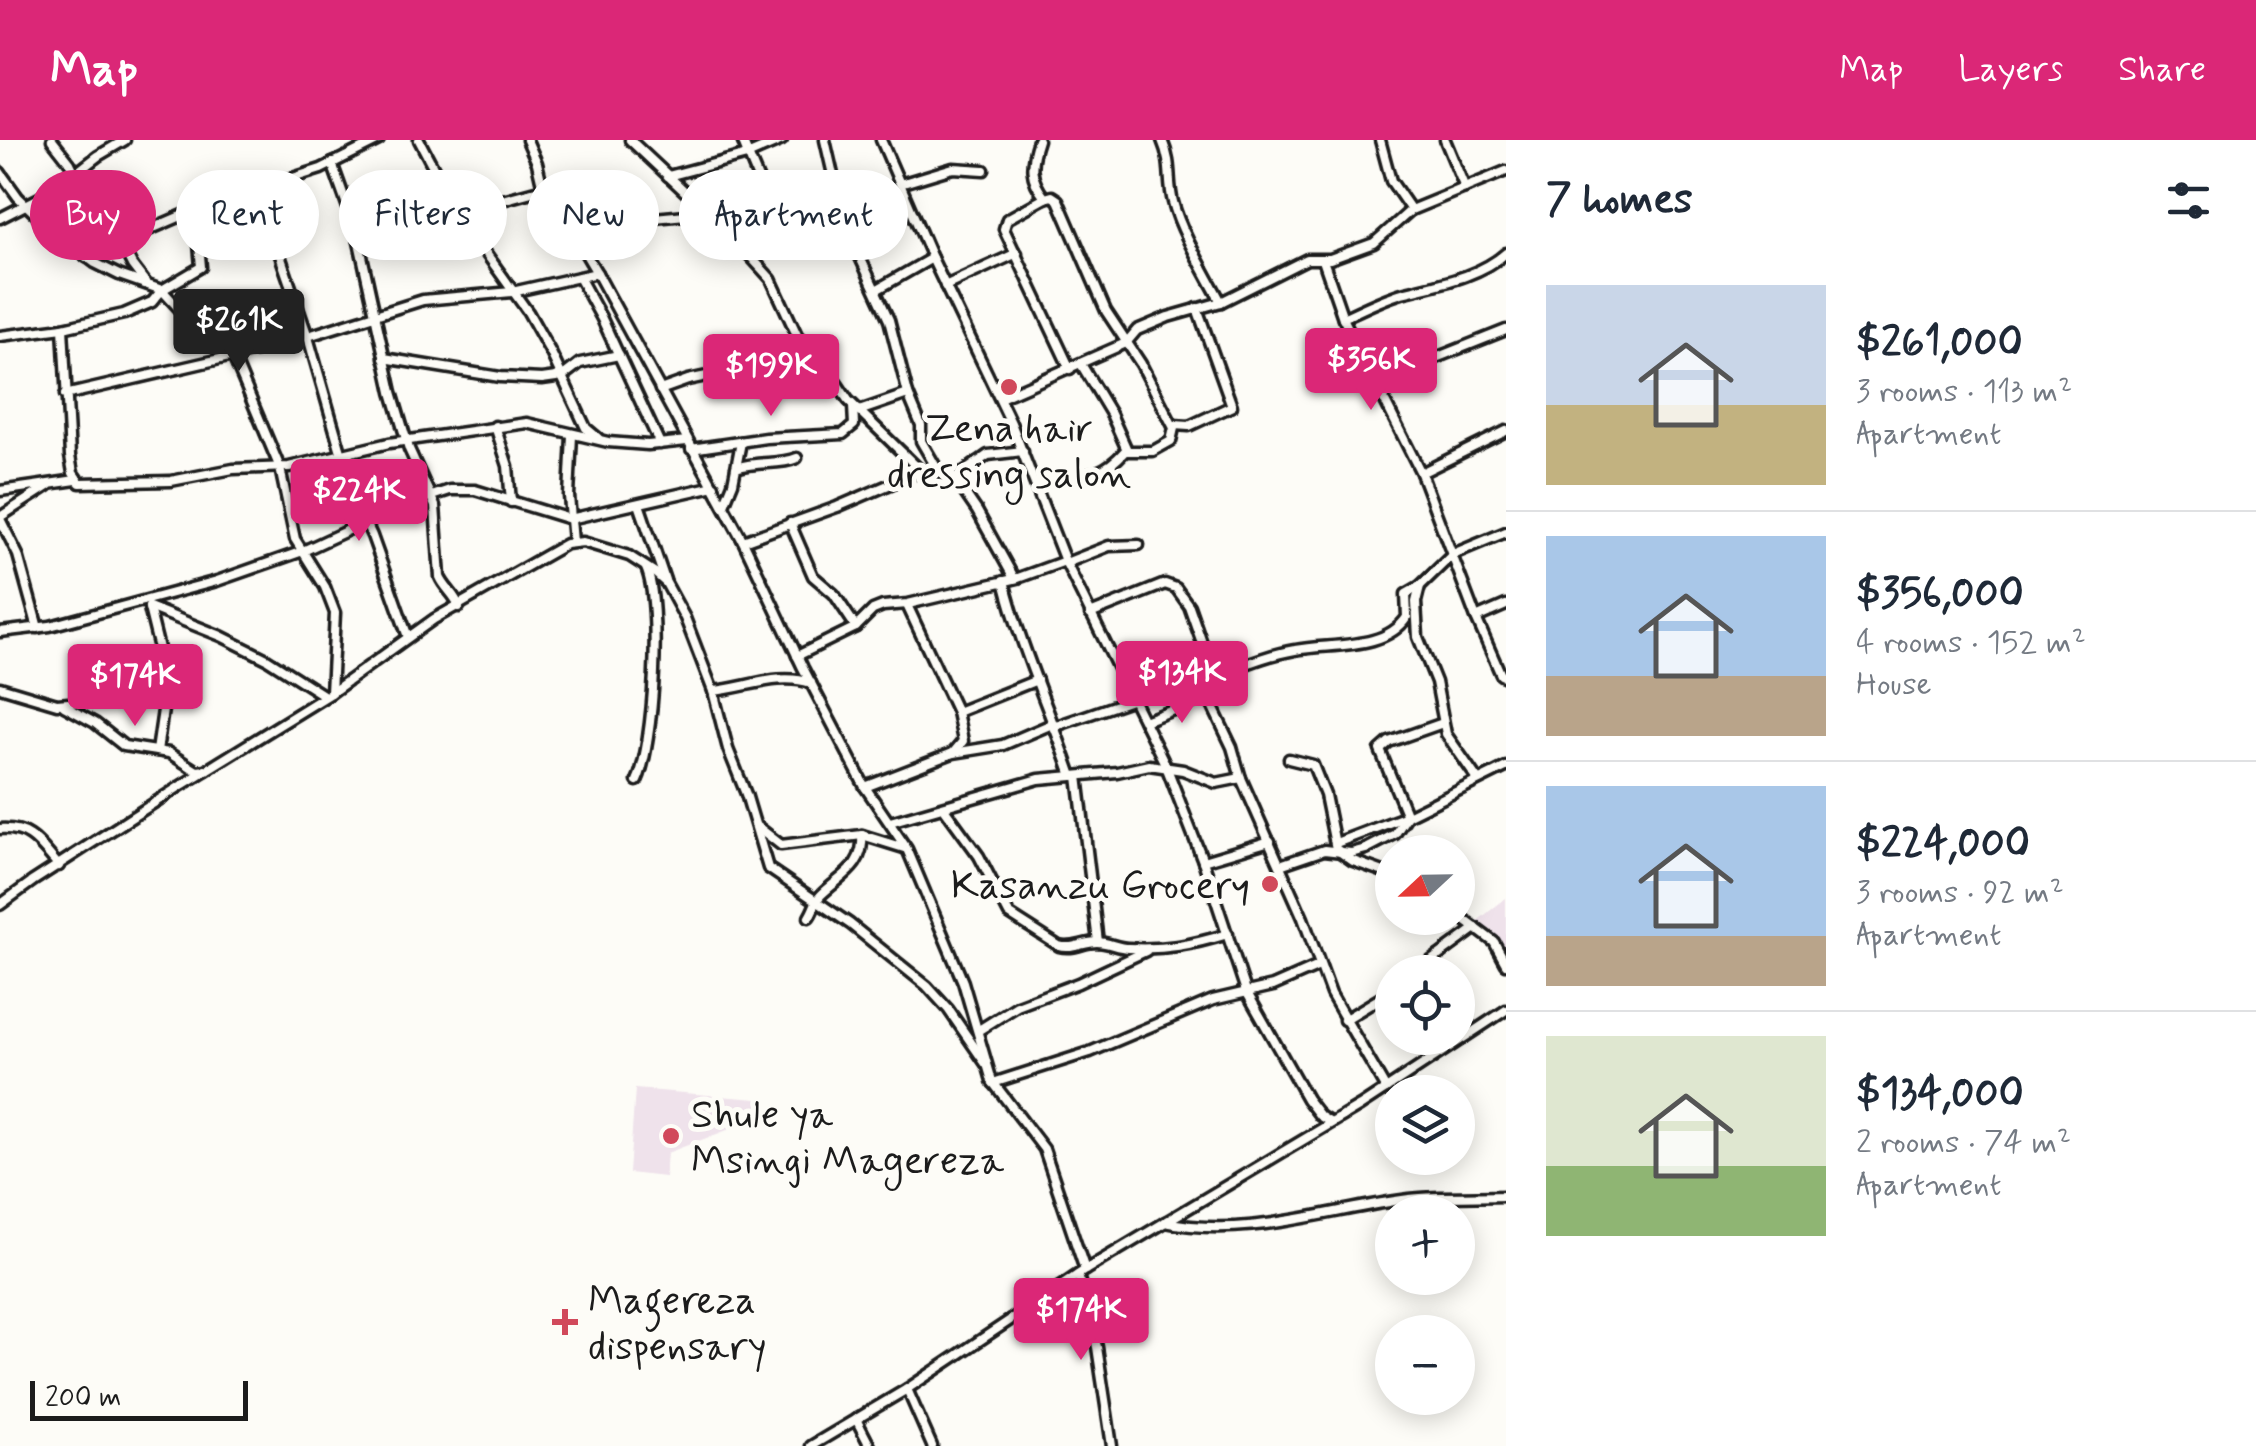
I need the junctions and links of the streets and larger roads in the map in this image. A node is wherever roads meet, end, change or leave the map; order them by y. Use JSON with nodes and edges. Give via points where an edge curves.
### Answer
{"nodes":[{"id":1,"x":52,"y":140,"type":"edge"},
{"id":2,"x":124,"y":140,"type":"edge"},
{"id":3,"x":379,"y":140,"type":"edge"},
{"id":4,"x":418,"y":140,"type":"edge"},
{"id":5,"x":630,"y":140,"type":"edge"},
{"id":6,"x":742,"y":140,"type":"edge"},
{"id":7,"x":782,"y":140,"type":"edge"},
{"id":8,"x":825,"y":140,"type":"edge"},
{"id":9,"x":881,"y":140,"type":"edge"},
{"id":10,"x":1038,"y":140,"type":"edge"},
{"id":11,"x":1162,"y":140,"type":"edge"},
{"id":12,"x":1380,"y":140,"type":"edge"},
{"id":13,"x":1445,"y":140,"type":"edge"},
{"id":14,"x":530,"y":142,"type":"edge"},
{"id":15,"x":109,"y":144,"type":"edge"},
{"id":16,"x":747,"y":155,"type":"junction"},
{"id":17,"x":332,"y":163,"type":"junction"},
{"id":18,"x":73,"y":170,"type":"edge"},
{"id":19,"x":80,"y":170,"type":"edge"},
{"id":20,"x":314,"y":170,"type":"edge"},
{"id":21,"x":434,"y":170,"type":"edge"},
{"id":22,"x":538,"y":170,"type":"edge"},
{"id":23,"x":754,"y":170,"type":"edge"},
{"id":24,"x":832,"y":170,"type":"edge"},
{"id":25,"x":894,"y":170,"type":"edge"},
{"id":26,"x":984,"y":170,"type":"dead end"},
{"id":27,"x":1506,"y":170,"type":"edge"},
{"id":28,"x":0,"y":172,"type":"edge"},
{"id":29,"x":668,"y":176,"type":"junction"},
{"id":30,"x":908,"y":182,"type":"edge"},
{"id":31,"x":339,"y":183,"type":"edge"},
{"id":32,"x":679,"y":186,"type":"edge"},
{"id":33,"x":1466,"y":188,"type":"junction"},
{"id":34,"x":1045,"y":198,"type":"junction"},
{"id":35,"x":908,"y":202,"type":"edge"},
{"id":36,"x":30,"y":203,"type":"edge"},
{"id":37,"x":26,"y":205,"type":"junction"},
{"id":38,"x":30,"y":208,"type":"edge"},
{"id":39,"x":1411,"y":210,"type":"junction"},
{"id":40,"x":0,"y":218,"type":"edge"},
{"id":41,"x":1017,"y":253,"type":"junction"},
{"id":42,"x":1506,"y":253,"type":"edge"},
{"id":43,"x":932,"y":258,"type":"junction"},
{"id":44,"x":91,"y":260,"type":"edge"},
{"id":45,"x":132,"y":260,"type":"edge"},
{"id":46,"x":201,"y":260,"type":"edge"},
{"id":47,"x":282,"y":260,"type":"edge"},
{"id":48,"x":363,"y":260,"type":"edge"},
{"id":49,"x":490,"y":260,"type":"edge"},
{"id":50,"x":590,"y":260,"type":"edge"},
{"id":51,"x":752,"y":260,"type":"edge"},
{"id":52,"x":861,"y":260,"type":"edge"},
{"id":53,"x":1323,"y":260,"type":"junction"},
{"id":54,"x":598,"y":273,"type":"junction"},
{"id":55,"x":579,"y":278,"type":"junction"},
{"id":56,"x":146,"y":283,"type":"junction"},
{"id":57,"x":946,"y":286,"type":"junction"},
{"id":58,"x":162,"y":290,"type":"junction"},
{"id":59,"x":876,"y":290,"type":"junction"},
{"id":60,"x":512,"y":292,"type":"junction"},
{"id":61,"x":1221,"y":302,"type":"junction"},
{"id":62,"x":1196,"y":308,"type":"junction"},
{"id":63,"x":374,"y":315,"type":"junction"},
{"id":64,"x":1342,"y":318,"type":"junction"},
{"id":65,"x":63,"y":328,"type":"junction"},
{"id":66,"x":1506,"y":330,"type":"edge"},
{"id":67,"x":0,"y":336,"type":"edge"},
{"id":68,"x":308,"y":337,"type":"junction"},
{"id":69,"x":804,"y":343,"type":"junction"},
{"id":70,"x":1126,"y":343,"type":"junction"},
{"id":71,"x":619,"y":355,"type":"junction"},
{"id":72,"x":233,"y":356,"type":"junction"},
{"id":73,"x":384,"y":358,"type":"junction"},
{"id":74,"x":1081,"y":364,"type":"junction"},
{"id":75,"x":1070,"y":369,"type":"junction"},
{"id":76,"x":563,"y":376,"type":"junction"},
{"id":77,"x":1380,"y":386,"type":"junction"},
{"id":78,"x":660,"y":390,"type":"junction"},
{"id":79,"x":908,"y":394,"type":"junction"},
{"id":80,"x":65,"y":395,"type":"junction"},
{"id":81,"x":1000,"y":398,"type":"junction"},
{"id":82,"x":856,"y":408,"type":"junction"},
{"id":83,"x":1174,"y":425,"type":"junction"},
{"id":84,"x":495,"y":426,"type":"junction"},
{"id":85,"x":1506,"y":431,"type":"edge"},
{"id":86,"x":572,"y":436,"type":"junction"},
{"id":87,"x":407,"y":442,"type":"junction"},
{"id":88,"x":608,"y":442,"type":"junction"},
{"id":89,"x":741,"y":442,"type":"junction"},
{"id":90,"x":660,"y":444,"type":"junction"},
{"id":91,"x":689,"y":445,"type":"junction"},
{"id":92,"x":768,"y":450,"type":"junction"},
{"id":93,"x":1126,"y":450,"type":"junction"},
{"id":94,"x":1022,"y":451,"type":"junction"},
{"id":95,"x":343,"y":454,"type":"junction"},
{"id":96,"x":797,"y":458,"type":"dead end"},
{"id":97,"x":280,"y":468,"type":"junction"},
{"id":98,"x":736,"y":468,"type":"junction"},
{"id":99,"x":921,"y":471,"type":"junction"},
{"id":100,"x":946,"y":471,"type":"junction"},
{"id":101,"x":1421,"y":473,"type":"junction"},
{"id":102,"x":954,"y":478,"type":"junction"},
{"id":103,"x":76,"y":480,"type":"junction"},
{"id":104,"x":1035,"y":483,"type":"junction"},
{"id":105,"x":48,"y":486,"type":"junction"},
{"id":106,"x":714,"y":486,"type":"junction"},
{"id":107,"x":0,"y":491,"type":"edge"},
{"id":108,"x":432,"y":495,"type":"junction"},
{"id":109,"x":511,"y":502,"type":"junction"},
{"id":110,"x":639,"y":504,"type":"junction"},
{"id":111,"x":724,"y":506,"type":"junction"},
{"id":112,"x":0,"y":518,"type":"edge"},
{"id":113,"x":570,"y":519,"type":"junction"},
{"id":114,"x":364,"y":521,"type":"junction"},
{"id":115,"x":790,"y":524,"type":"junction"},
{"id":116,"x":1506,"y":532,"type":"edge"},
{"id":117,"x":743,"y":540,"type":"junction"},
{"id":118,"x":573,"y":542,"type":"junction"},
{"id":119,"x":1139,"y":544,"type":"dead end"},
{"id":120,"x":303,"y":551,"type":"junction"},
{"id":121,"x":1453,"y":554,"type":"junction"},
{"id":122,"x":1065,"y":562,"type":"junction"},
{"id":123,"x":645,"y":566,"type":"junction"},
{"id":124,"x":1009,"y":579,"type":"junction"},
{"id":125,"x":666,"y":583,"type":"junction"},
{"id":126,"x":1420,"y":586,"type":"junction"},
{"id":127,"x":148,"y":603,"type":"junction"},
{"id":128,"x":907,"y":604,"type":"junction"},
{"id":129,"x":1506,"y":606,"type":"edge"},
{"id":130,"x":458,"y":607,"type":"junction"},
{"id":131,"x":1090,"y":614,"type":"junction"},
{"id":132,"x":1476,"y":618,"type":"junction"},
{"id":133,"x":856,"y":627,"type":"junction"},
{"id":134,"x":38,"y":628,"type":"junction"},
{"id":135,"x":0,"y":632,"type":"edge"},
{"id":136,"x":408,"y":637,"type":"junction"},
{"id":137,"x":797,"y":656,"type":"junction"},
{"id":138,"x":1211,"y":677,"type":"junction"},
{"id":139,"x":1506,"y":677,"type":"edge"},
{"id":140,"x":1036,"y":680,"type":"junction"},
{"id":141,"x":811,"y":684,"type":"junction"},
{"id":142,"x":0,"y":687,"type":"edge"},
{"id":143,"x":713,"y":691,"type":"junction"},
{"id":144,"x":328,"y":695,"type":"junction"},
{"id":145,"x":1208,"y":697,"type":"junction"},
{"id":146,"x":1134,"y":700,"type":"junction"},
{"id":147,"x":164,"y":703,"type":"junction"},
{"id":148,"x":62,"y":705,"type":"junction"},
{"id":149,"x":957,"y":712,"type":"junction"},
{"id":150,"x":1144,"y":720,"type":"junction"},
{"id":151,"x":1443,"y":722,"type":"junction"},
{"id":152,"x":1052,"y":725,"type":"junction"},
{"id":153,"x":157,"y":751,"type":"junction"},
{"id":154,"x":953,"y":752,"type":"junction"},
{"id":155,"x":1289,"y":759,"type":"dead end"},
{"id":156,"x":1166,"y":766,"type":"junction"},
{"id":157,"x":1506,"y":767,"type":"edge"},
{"id":158,"x":210,"y":769,"type":"junction"},
{"id":159,"x":1075,"y":776,"type":"junction"},
{"id":160,"x":1241,"y":778,"type":"junction"},
{"id":161,"x":1478,"y":780,"type":"junction"},
{"id":162,"x":637,"y":781,"type":"dead end"},
{"id":163,"x":865,"y":787,"type":"junction"},
{"id":164,"x":944,"y":808,"type":"junction"},
{"id":165,"x":1407,"y":816,"type":"junction"},
{"id":166,"x":890,"y":822,"type":"junction"},
{"id":167,"x":754,"y":824,"type":"junction"},
{"id":168,"x":0,"y":829,"type":"edge"},
{"id":169,"x":862,"y":835,"type":"junction"},
{"id":170,"x":1270,"y":841,"type":"junction"},
{"id":171,"x":1336,"y":846,"type":"junction"},
{"id":172,"x":907,"y":849,"type":"junction"},
{"id":173,"x":1204,"y":861,"type":"junction"},
{"id":174,"x":1280,"y":865,"type":"junction"},
{"id":175,"x":59,"y":866,"type":"junction"},
{"id":176,"x":1375,"y":869,"type":"edge"},
{"id":177,"x":816,"y":901,"type":"junction"},
{"id":178,"x":0,"y":906,"type":"edge"},
{"id":179,"x":809,"y":917,"type":"dead end"},
{"id":180,"x":1476,"y":928,"type":"joint"},
{"id":181,"x":1228,"y":934,"type":"junction"},
{"id":182,"x":1098,"y":942,"type":"junction"},
{"id":183,"x":1150,"y":949,"type":"junction"},
{"id":184,"x":1439,"y":955,"type":"edge"},
{"id":185,"x":1506,"y":964,"type":"edge"},
{"id":186,"x":1319,"y":966,"type":"junction"},
{"id":187,"x":1246,"y":991,"type":"junction"},
{"id":188,"x":1375,"y":1001,"type":"edge"},
{"id":189,"x":1502,"y":1013,"type":"edge"},
{"id":190,"x":1344,"y":1020,"type":"junction"},
{"id":191,"x":1506,"y":1026,"type":"edge"},
{"id":192,"x":979,"y":1030,"type":"junction"},
{"id":193,"x":986,"y":1064,"type":"junction"},
{"id":194,"x":1377,"y":1075,"type":"edge"},
{"id":195,"x":1407,"y":1075,"type":"edge"},
{"id":196,"x":993,"y":1083,"type":"junction"},
{"id":197,"x":1375,"y":1096,"type":"edge"},
{"id":198,"x":1331,"y":1124,"type":"junction"},
{"id":199,"x":1506,"y":1196,"type":"edge"},
{"id":200,"x":1164,"y":1222,"type":"junction"},
{"id":201,"x":1081,"y":1272,"type":"junction"},
{"id":202,"x":907,"y":1389,"type":"junction"},
{"id":203,"x":856,"y":1419,"type":"junction"},
{"id":204,"x":811,"y":1446,"type":"edge"},
{"id":205,"x":870,"y":1446,"type":"edge"},
{"id":206,"x":932,"y":1446,"type":"edge"},
{"id":207,"x":1112,"y":1446,"type":"edge"}],
"edges":[{"from":1,"to":18,"type":"street"},
{"from":2,"to":15,"type":"street"},
{"from":3,"to":17,"type":"street"},
{"from":4,"to":21,"type":"street"},
{"from":5,"to":29,"type":"street"},
{"from":6,"to":16,"type":"street"},
{"from":7,"to":16,"type":"street"},
{"from":8,"to":24,"type":"street"},
{"from":9,"to":25,"type":"street"},
{"from":10,"to":34,"type":"street","via":[[1031,168]]},
{"from":11,"to":61,"type":"street","via":[[1178,217]]},
{"from":12,"to":39,"type":"street","via":[[1391,181]]},
{"from":13,"to":33,"type":"street"},
{"from":14,"to":22,"type":"street"},
{"from":15,"to":19,"type":"street"},
{"from":16,"to":23,"type":"street"},
{"from":16,"to":29,"type":"street"},
{"from":17,"to":20,"type":"street"},
{"from":17,"to":31,"type":"street"},
{"from":26,"to":30,"type":"street","via":[[953,168]]},
{"from":27,"to":33,"type":"street"},
{"from":28,"to":37,"type":"street"},
{"from":29,"to":32,"type":"street"},
{"from":33,"to":39,"type":"street"},
{"from":34,"to":41,"type":"street","via":[[1005,222]]},
{"from":34,"to":70,"type":"street","via":[[1058,200]]},
{"from":35,"to":43,"type":"street"},
{"from":36,"to":37,"type":"street"},
{"from":37,"to":38,"type":"street"},
{"from":37,"to":40,"type":"street"},
{"from":39,"to":53,"type":"street","via":[[1374,243]]},
{"from":41,"to":57,"type":"street"},
{"from":41,"to":75,"type":"street"},
{"from":42,"to":64,"type":"street","via":[[1438,286]]},
{"from":43,"to":57,"type":"street"},
{"from":43,"to":59,"type":"street"},
{"from":44,"to":56,"type":"street"},
{"from":45,"to":56,"type":"street"},
{"from":46,"to":58,"type":"street","via":[[202,267]]},
{"from":47,"to":68,"type":"street"},
{"from":48,"to":63,"type":"street"},
{"from":49,"to":60,"type":"street"},
{"from":50,"to":54,"type":"street"},
{"from":51,"to":69,"type":"street","via":[[780,294]]},
{"from":52,"to":59,"type":"street"},
{"from":53,"to":61,"type":"street","via":[[1296,264]]},
{"from":53,"to":64,"type":"street"},
{"from":54,"to":55,"type":"street"},
{"from":54,"to":78,"type":"street"},
{"from":55,"to":60,"type":"street"},
{"from":55,"to":71,"type":"street"},
{"from":56,"to":58,"type":"street"},
{"from":57,"to":81,"type":"street"},
{"from":58,"to":65,"type":"street","via":[[141,308]]},
{"from":58,"to":72,"type":"street"},
{"from":59,"to":79,"type":"street"},
{"from":60,"to":63,"type":"street","via":[[438,297]]},
{"from":60,"to":76,"type":"street"},
{"from":61,"to":62,"type":"street"},
{"from":62,"to":70,"type":"street","via":[[1137,330]]},
{"from":62,"to":83,"type":"street","via":[[1232,406],[1189,426]]},
{"from":63,"to":68,"type":"street"},
{"from":63,"to":73,"type":"street"},
{"from":64,"to":77,"type":"street"},
{"from":65,"to":67,"type":"street"},
{"from":65,"to":80,"type":"street"},
{"from":66,"to":77,"type":"street"},
{"from":68,"to":72,"type":"street"},
{"from":68,"to":95,"type":"street"},
{"from":69,"to":78,"type":"street","via":[[786,359]]},
{"from":69,"to":82,"type":"street"},
{"from":70,"to":74,"type":"street"},
{"from":70,"to":83,"type":"street"},
{"from":71,"to":76,"type":"street","via":[[580,363]]},
{"from":71,"to":90,"type":"street"},
{"from":72,"to":80,"type":"street"},
{"from":72,"to":97,"type":"street"},
{"from":73,"to":76,"type":"street","via":[[500,378]]},
{"from":73,"to":87,"type":"street"},
{"from":74,"to":75,"type":"street"},
{"from":74,"to":93,"type":"street"},
{"from":75,"to":81,"type":"street"},
{"from":76,"to":88,"type":"street","via":[[586,428]]},
{"from":77,"to":101,"type":"street"},
{"from":78,"to":91,"type":"street"},
{"from":79,"to":82,"type":"street"},
{"from":79,"to":100,"type":"street","via":[[923,446]]},
{"from":80,"to":103,"type":"street"},
{"from":81,"to":94,"type":"street"},
{"from":82,"to":92,"type":"street","via":[[854,425],[843,434]]},
{"from":82,"to":99,"type":"street"},
{"from":83,"to":93,"type":"street","via":[[1164,446]]},
{"from":84,"to":86,"type":"street","via":[[536,423]]},
{"from":84,"to":87,"type":"street"},
{"from":84,"to":109,"type":"street"},
{"from":85,"to":101,"type":"street"},
{"from":86,"to":88,"type":"street"},
{"from":86,"to":113,"type":"street"},
{"from":87,"to":95,"type":"street"},
{"from":87,"to":108,"type":"street"},
{"from":88,"to":90,"type":"street"},
{"from":89,"to":91,"type":"street"},
{"from":89,"to":92,"type":"street"},
{"from":89,"to":98,"type":"street"},
{"from":90,"to":91,"type":"street"},
{"from":91,"to":106,"type":"street"},
{"from":92,"to":96,"type":"street","via":[[782,463]]},
{"from":92,"to":98,"type":"street","via":[[765,460]]},
{"from":93,"to":104,"type":"street","via":[[1093,475]]},
{"from":94,"to":102,"type":"street","via":[[988,455]]},
{"from":94,"to":104,"type":"street"},
{"from":95,"to":97,"type":"street"},
{"from":95,"to":114,"type":"street"},
{"from":97,"to":103,"type":"street","via":[[171,481]]},
{"from":97,"to":120,"type":"street"},
{"from":98,"to":111,"type":"street"},
{"from":99,"to":100,"type":"street"},
{"from":99,"to":115,"type":"street"},
{"from":100,"to":102,"type":"street"},
{"from":101,"to":121,"type":"street"},
{"from":102,"to":124,"type":"street","via":[[978,511]]},
{"from":103,"to":105,"type":"street"},
{"from":104,"to":122,"type":"street"},
{"from":105,"to":107,"type":"street"},
{"from":105,"to":112,"type":"street"},
{"from":106,"to":110,"type":"street"},
{"from":106,"to":111,"type":"street"},
{"from":108,"to":109,"type":"street","via":[[463,488]]},
{"from":108,"to":114,"type":"street"},
{"from":108,"to":130,"type":"street","via":[[440,577]]},
{"from":109,"to":113,"type":"street"},
{"from":110,"to":113,"type":"street"},
{"from":110,"to":125,"type":"street"},
{"from":111,"to":117,"type":"street"},
{"from":112,"to":134,"type":"street"},
{"from":113,"to":118,"type":"street"},
{"from":114,"to":120,"type":"street"},
{"from":114,"to":136,"type":"street"},
{"from":115,"to":117,"type":"street"},
{"from":115,"to":133,"type":"street","via":[[814,576]]},
{"from":116,"to":121,"type":"street"},
{"from":117,"to":137,"type":"street"},
{"from":118,"to":123,"type":"street"},
{"from":118,"to":130,"type":"street"},
{"from":119,"to":122,"type":"street","via":[[1109,546]]},
{"from":120,"to":127,"type":"street"},
{"from":120,"to":144,"type":"street","via":[[335,613]]},
{"from":121,"to":126,"type":"street"},
{"from":121,"to":132,"type":"street"},
{"from":122,"to":124,"type":"street"},
{"from":122,"to":131,"type":"street"},
{"from":123,"to":125,"type":"street"},
{"from":123,"to":162,"type":"street","via":[[655,641]]},
{"from":124,"to":128,"type":"street"},
{"from":124,"to":140,"type":"street"},
{"from":125,"to":143,"type":"street"},
{"from":126,"to":138,"type":"street","via":[[1406,594],[1406,616],[1392,631],[1352,645],[1296,649]]},
{"from":126,"to":151,"type":"street","via":[[1418,637]]},
{"from":127,"to":134,"type":"street"},
{"from":127,"to":144,"type":"street"},
{"from":127,"to":147,"type":"street","via":[[163,661]]},
{"from":128,"to":133,"type":"street","via":[[873,610]]},
{"from":128,"to":149,"type":"street"},
{"from":129,"to":132,"type":"street"},
{"from":130,"to":136,"type":"street"},
{"from":131,"to":138,"type":"street","via":[[1172,585],[1189,606]]},
{"from":131,"to":146,"type":"street"},
{"from":132,"to":139,"type":"street"},
{"from":133,"to":137,"type":"street"},
{"from":134,"to":135,"type":"street"},
{"from":136,"to":144,"type":"street"},
{"from":137,"to":141,"type":"street"},
{"from":138,"to":145,"type":"street"},
{"from":140,"to":149,"type":"street"},
{"from":140,"to":152,"type":"street"},
{"from":141,"to":143,"type":"street","via":[[780,679]]},
{"from":141,"to":163,"type":"street"},
{"from":142,"to":148,"type":"street"},
{"from":143,"to":167,"type":"street"},
{"from":144,"to":158,"type":"street"},
{"from":145,"to":150,"type":"street"},
{"from":145,"to":160,"type":"street"},
{"from":146,"to":150,"type":"street"},
{"from":146,"to":152,"type":"street"},
{"from":147,"to":148,"type":"street"},
{"from":147,"to":153,"type":"street"},
{"from":148,"to":153,"type":"street","via":[[117,743]]},
{"from":149,"to":154,"type":"street","via":[[963,741]]},
{"from":150,"to":156,"type":"street"},
{"from":151,"to":161,"type":"street"},
{"from":151,"to":165,"type":"street","via":[[1380,750]]},
{"from":152,"to":154,"type":"street","via":[[1003,745]]},
{"from":152,"to":159,"type":"street"},
{"from":153,"to":158,"type":"street","via":[[197,770]]},
{"from":154,"to":163,"type":"street"},
{"from":155,"to":171,"type":"street","via":[[1314,765]]},
{"from":156,"to":159,"type":"street"},
{"from":156,"to":160,"type":"street","via":[[1216,783]]},
{"from":156,"to":173,"type":"street"},
{"from":157,"to":161,"type":"street"},
{"from":158,"to":175,"type":"street"},
{"from":159,"to":164,"type":"street","via":[[1038,779]]},
{"from":159,"to":182,"type":"street"},
{"from":160,"to":170,"type":"street"},
{"from":161,"to":165,"type":"street"},
{"from":163,"to":166,"type":"street"},
{"from":164,"to":166,"type":"street"},
{"from":164,"to":182,"type":"street","via":[[980,856],[1008,914],[1068,948]]},
{"from":165,"to":171,"type":"street"},
{"from":165,"to":171,"type":"street","via":[[1392,837],[1366,849],[1351,853]]},
{"from":166,"to":172,"type":"street"},
{"from":167,"to":169,"type":"street","via":[[785,845]]},
{"from":167,"to":177,"type":"street","via":[[768,868]]},
{"from":168,"to":175,"type":"street","via":[[35,837]]},
{"from":169,"to":172,"type":"street"},
{"from":169,"to":177,"type":"street","via":[[856,864]]},
{"from":170,"to":173,"type":"street"},
{"from":170,"to":174,"type":"street"},
{"from":171,"to":174,"type":"street"},
{"from":171,"to":176,"type":"street"},
{"from":172,"to":192,"type":"street"},
{"from":173,"to":181,"type":"street"},
{"from":174,"to":186,"type":"street"},
{"from":175,"to":178,"type":"street"},
{"from":177,"to":179,"type":"street"},
{"from":177,"to":193,"type":"street","via":[[927,986]]},
{"from":180,"to":184,"type":"street"},
{"from":180,"to":185,"type":"street"},
{"from":181,"to":183,"type":"street"},
{"from":181,"to":187,"type":"street"},
{"from":182,"to":183,"type":"street"},
{"from":183,"to":192,"type":"street"},
{"from":186,"to":187,"type":"street"},
{"from":186,"to":190,"type":"street"},
{"from":187,"to":196,"type":"street"},
{"from":187,"to":198,"type":"street","via":[[1312,1106]]},
{"from":188,"to":190,"type":"street"},
{"from":189,"to":191,"type":"street"},
{"from":189,"to":195,"type":"street"},
{"from":190,"to":194,"type":"street"},
{"from":192,"to":193,"type":"street"},
{"from":193,"to":196,"type":"street"},
{"from":196,"to":201,"type":"street","via":[[1044,1148]]},
{"from":197,"to":198,"type":"street"},
{"from":198,"to":200,"type":"street"},
{"from":199,"to":200,"type":"street","via":[[1404,1200],[1272,1224]]},
{"from":200,"to":201,"type":"street"},
{"from":201,"to":202,"type":"street"},
{"from":201,"to":207,"type":"street"},
{"from":202,"to":203,"type":"street"},
{"from":202,"to":206,"type":"street"},
{"from":203,"to":204,"type":"street"},
{"from":203,"to":205,"type":"street"}]}
